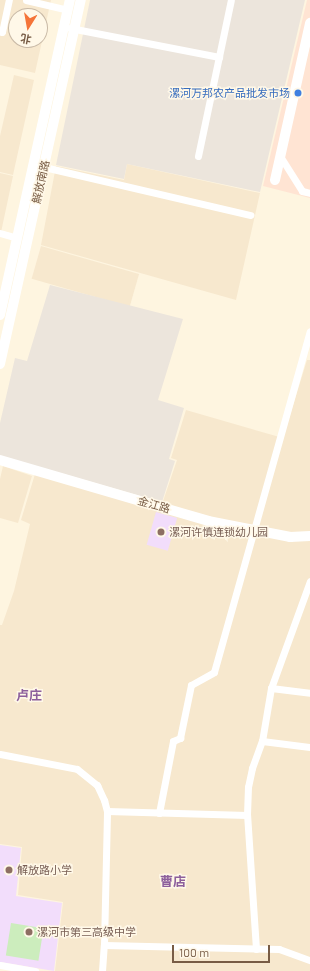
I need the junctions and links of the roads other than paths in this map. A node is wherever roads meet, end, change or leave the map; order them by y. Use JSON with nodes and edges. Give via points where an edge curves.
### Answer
{"nodes":[{"id":1,"x":10,"y":0,"type":"edge"},
{"id":2,"x":26,"y":0,"type":"edge"},
{"id":3,"x":81,"y":0,"type":"edge"},
{"id":4,"x":231,"y":0,"type":"edge"},
{"id":5,"x":69,"y":5,"type":"edge"},
{"id":6,"x":310,"y":23,"type":"edge"},
{"id":7,"x":64,"y":27,"type":"junction"},
{"id":8,"x":74,"y":29,"type":"junction"},
{"id":9,"x":0,"y":31,"type":"edge"},
{"id":10,"x":219,"y":57,"type":"junction"},
{"id":11,"x":198,"y":156,"type":"dead end"},
{"id":12,"x":280,"y":156,"type":"junction"},
{"id":13,"x":44,"y":167,"type":"junction"},
{"id":14,"x":275,"y":180,"type":"dead end"},
{"id":15,"x":310,"y":193,"type":"edge"},
{"id":16,"x":250,"y":214,"type":"dead end"},
{"id":17,"x":0,"y":234,"type":"edge"},
{"id":18,"x":17,"y":238,"type":"junction"},
{"id":19,"x":0,"y":315,"type":"edge"},
{"id":20,"x":310,"y":331,"type":"edge"},
{"id":21,"x":0,"y":364,"type":"edge"},
{"id":22,"x":0,"y":460,"type":"edge"},
{"id":23,"x":254,"y":529,"type":"junction"},
{"id":24,"x":310,"y":536,"type":"edge"},
{"id":25,"x":310,"y":581,"type":"edge"},
{"id":26,"x":271,"y":688,"type":"junction"},
{"id":27,"x":310,"y":693,"type":"edge"},
{"id":28,"x":262,"y":741,"type":"junction"},
{"id":29,"x":310,"y":747,"type":"edge"},
{"id":30,"x":0,"y":754,"type":"edge"},
{"id":31,"x":107,"y":811,"type":"junction"},
{"id":32,"x":159,"y":812,"type":"junction"},
{"id":33,"x":247,"y":815,"type":"junction"},
{"id":34,"x":104,"y":945,"type":"junction"},
{"id":35,"x":256,"y":949,"type":"junction"},
{"id":36,"x":310,"y":960,"type":"edge"},
{"id":37,"x":0,"y":965,"type":"edge"},
{"id":38,"x":35,"y":971,"type":"edge"},
{"id":39,"x":102,"y":971,"type":"edge"}],
"edges":[{"from":1,"to":9,"type":"street","via":[[2,32]]},
{"from":2,"to":5,"type":"street"},
{"from":3,"to":8,"type":"main road","name":"解放南路"},
{"from":4,"to":10,"type":"street"},
{"from":5,"to":7,"type":"main road","name":"解放南路"},
{"from":6,"to":12,"type":"main road"},
{"from":7,"to":8,"type":"street"},
{"from":7,"to":18,"type":"main road","name":"解放南路"},
{"from":8,"to":10,"type":"street"},
{"from":8,"to":13,"type":"main road","name":"解放南路"},
{"from":10,"to":11,"type":"street"},
{"from":12,"to":14,"type":"main road"},
{"from":12,"to":15,"type":"street","via":[[302,191]]},
{"from":13,"to":16,"type":"street"},
{"from":13,"to":21,"type":"main road","name":"解放南路"},
{"from":17,"to":18,"type":"street"},
{"from":18,"to":19,"type":"main road","name":"解放南路"},
{"from":20,"to":23,"type":"street"},
{"from":22,"to":23,"type":"main road","name":"金江路","via":[[208,521]]},
{"from":23,"to":24,"type":"main road","name":"金江路","via":[[290,537]]},
{"from":23,"to":32,"type":"street","via":[[214,672],[191,685],[180,738],[174,741]]},
{"from":25,"to":26,"type":"street"},
{"from":26,"to":27,"type":"street"},
{"from":26,"to":28,"type":"street"},
{"from":28,"to":29,"type":"street"},
{"from":28,"to":33,"type":"street","via":[[248,787]]},
{"from":30,"to":31,"type":"street","via":[[76,769],[97,785]]},
{"from":31,"to":32,"type":"street"},
{"from":31,"to":34,"type":"street"},
{"from":32,"to":33,"type":"street"},
{"from":33,"to":35,"type":"street"},
{"from":34,"to":35,"type":"street"},
{"from":34,"to":39,"type":"street"},
{"from":35,"to":36,"type":"street","via":[[279,949]]},
{"from":37,"to":38,"type":"street"}]}
